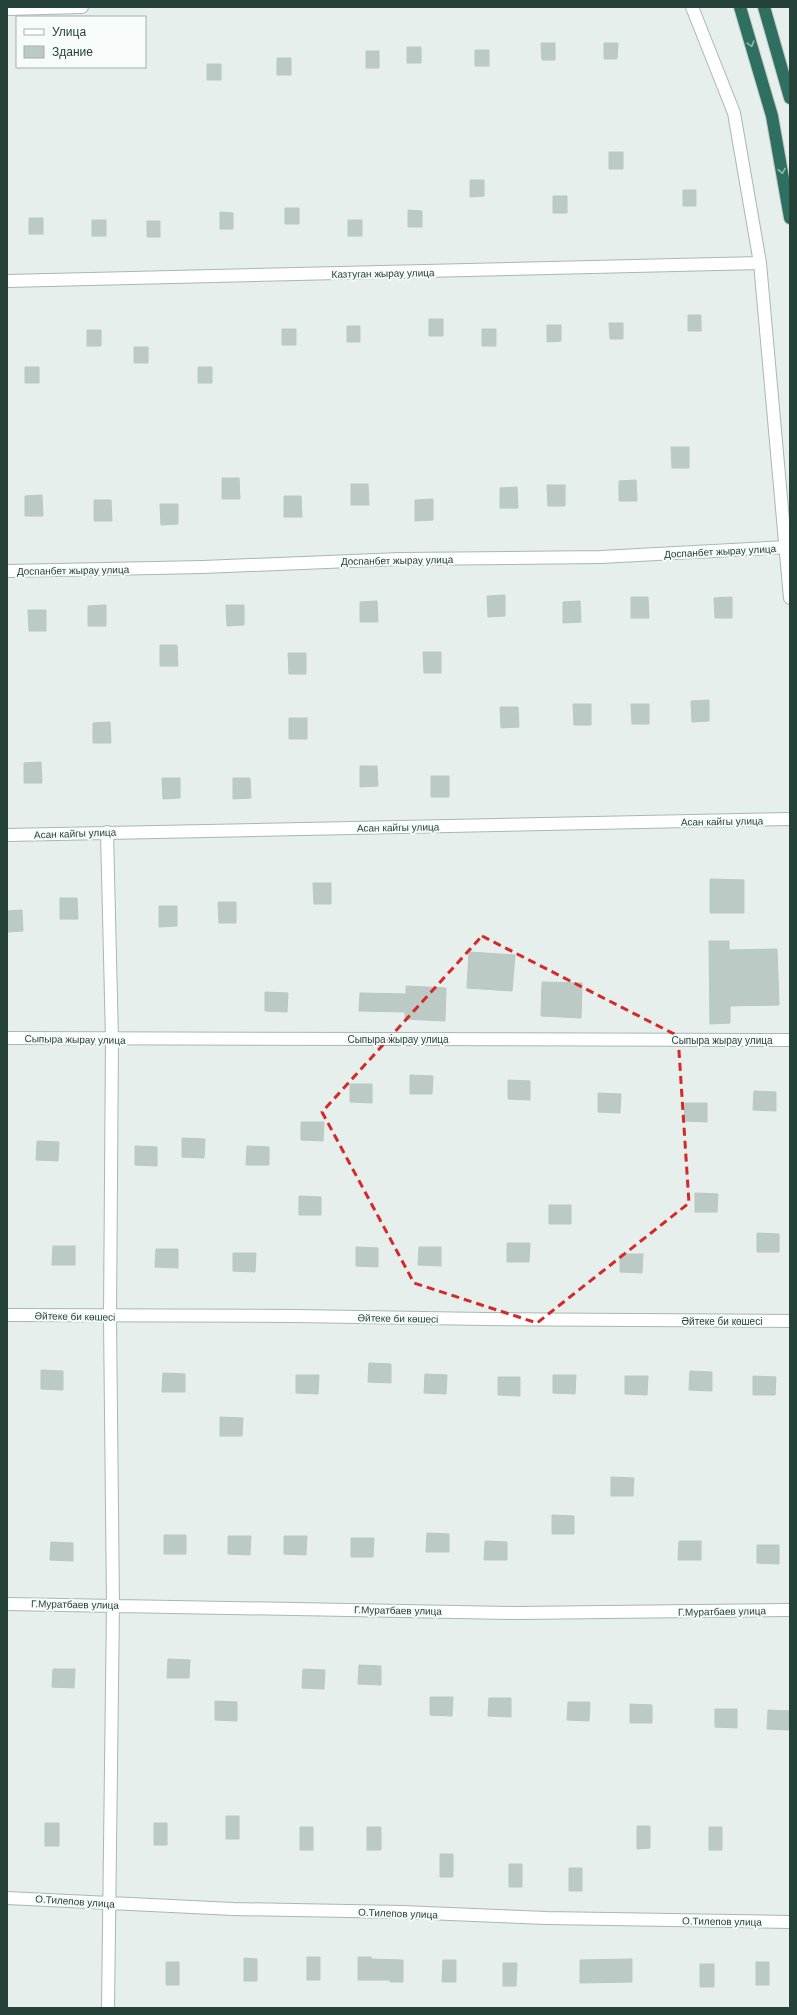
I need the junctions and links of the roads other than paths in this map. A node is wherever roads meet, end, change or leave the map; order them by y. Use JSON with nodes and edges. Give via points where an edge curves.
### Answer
{"nodes":[{"id":1,"x":82,"y":7,"type":"edge"},
{"id":2,"x":692,"y":7,"type":"edge"},
{"id":3,"x":740,"y":7,"type":"edge"},
{"id":4,"x":764,"y":7,"type":"edge"},
{"id":5,"x":7,"y":9,"type":"edge"},
{"id":6,"x":790,"y":98,"type":"edge"},
{"id":7,"x":790,"y":218,"type":"edge"},
{"id":8,"x":760,"y":263,"type":"junction"},
{"id":9,"x":7,"y":281,"type":"edge"},
{"id":10,"x":786,"y":547,"type":"junction"},
{"id":11,"x":7,"y":571,"type":"edge"},
{"id":12,"x":790,"y":598,"type":"edge"},
{"id":13,"x":790,"y":819,"type":"edge"},
{"id":14,"x":107,"y":832,"type":"junction"},
{"id":15,"x":7,"y":835,"type":"edge"},
{"id":16,"x":7,"y":1038,"type":"edge"},
{"id":17,"x":112,"y":1040,"type":"junction"},
{"id":18,"x":790,"y":1040,"type":"edge"},
{"id":19,"x":7,"y":1315,"type":"edge"},
{"id":20,"x":110,"y":1317,"type":"junction"},
{"id":21,"x":790,"y":1321,"type":"edge"},
{"id":22,"x":7,"y":1604,"type":"edge"},
{"id":23,"x":113,"y":1605,"type":"junction"},
{"id":24,"x":790,"y":1610,"type":"edge"},
{"id":25,"x":7,"y":1898,"type":"edge"},
{"id":26,"x":111,"y":1903,"type":"junction"},
{"id":27,"x":790,"y":1922,"type":"edge"},
{"id":28,"x":108,"y":2008,"type":"edge"}],
"edges":[{"from":1,"to":5,"type":"street"},
{"from":2,"to":8,"type":"street","via":[[734,113]]},
{"from":3,"to":7,"type":"highway","one_way":true,"via":[[772,116]]},
{"from":4,"to":6,"type":"highway"},
{"from":8,"to":9,"type":"street","name":"Казтуган жырау улица"},
{"from":8,"to":10,"type":"street"},
{"from":10,"to":11,"type":"street","name":"Доспанбет жырау улица","via":[[601,557],[400,559]]},
{"from":10,"to":12,"type":"street"},
{"from":13,"to":14,"type":"street","name":"Асан кайгы улица"},
{"from":14,"to":15,"type":"street","name":"Асан кайгы улица"},
{"from":14,"to":17,"type":"street"},
{"from":16,"to":17,"type":"street","name":"Сыпыра жырау улица"},
{"from":17,"to":18,"type":"street","name":"Сыпыра жырау улица"},
{"from":17,"to":20,"type":"street"},
{"from":19,"to":20,"type":"street","name":"Әйтеке би көшесі"},
{"from":20,"to":21,"type":"street","name":"Әйтеке би көшесі","via":[[295,1316]]},
{"from":20,"to":23,"type":"street"},
{"from":22,"to":23,"type":"street","name":"Г.Муратбаев улица"},
{"from":23,"to":24,"type":"street","name":"Г.Муратбаев улица","via":[[517,1613]]},
{"from":23,"to":26,"type":"street"},
{"from":25,"to":26,"type":"street","name":"О.Тилепов улица"},
{"from":26,"to":27,"type":"street","name":"О.Тилепов улица","via":[[547,1918]]},
{"from":26,"to":28,"type":"street"}]}
